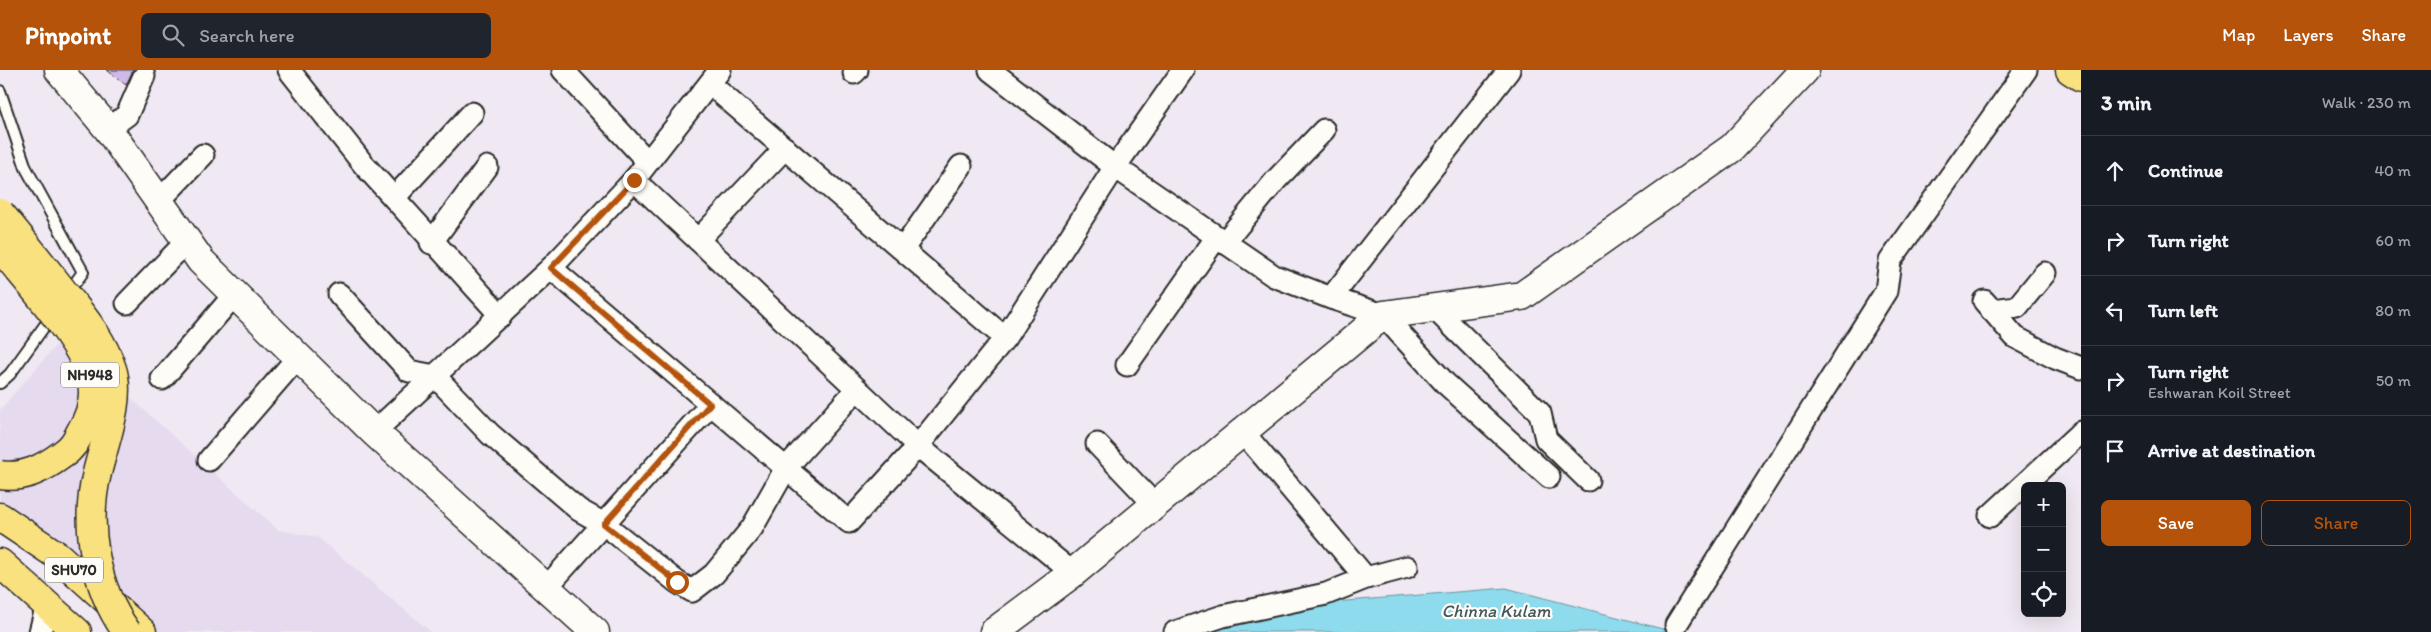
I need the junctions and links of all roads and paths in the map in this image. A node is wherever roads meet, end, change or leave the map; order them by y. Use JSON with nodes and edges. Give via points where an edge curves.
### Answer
{"nodes":[{"id":1,"x":59,"y":70,"type":"edge"},
{"id":2,"x":288,"y":70,"type":"edge"},
{"id":3,"x":563,"y":70,"type":"edge"},
{"id":4,"x":990,"y":70,"type":"edge"},
{"id":5,"x":1183,"y":70,"type":"edge"},
{"id":6,"x":1806,"y":70,"type":"edge"},
{"id":7,"x":2026,"y":70,"type":"edge"},
{"id":8,"x":2070,"y":70,"type":"edge"},
{"id":9,"x":1503,"y":72,"type":"edge"},
{"id":10,"x":144,"y":76,"type":"dead end"},
{"id":11,"x":715,"y":77,"type":"edge"},
{"id":12,"x":2081,"y":77,"type":"edge"},
{"id":13,"x":0,"y":91,"type":"edge"},
{"id":14,"x":472,"y":113,"type":"dead end"},
{"id":15,"x":108,"y":129,"type":"junction"},
{"id":16,"x":1324,"y":130,"type":"dead end"},
{"id":17,"x":785,"y":148,"type":"junction"},
{"id":18,"x":203,"y":155,"type":"dead end"},
{"id":19,"x":648,"y":161,"type":"junction"},
{"id":20,"x":961,"y":166,"type":"dead end"},
{"id":21,"x":487,"y":167,"type":"dead end"},
{"id":22,"x":1115,"y":167,"type":"junction"},
{"id":23,"x":634,"y":180,"type":"junction"},
{"id":24,"x":394,"y":198,"type":"junction"},
{"id":25,"x":159,"y":202,"type":"junction"},
{"id":26,"x":0,"y":212,"type":"edge"},
{"id":27,"x":698,"y":240,"type":"junction"},
{"id":28,"x":187,"y":241,"type":"junction"},
{"id":29,"x":1220,"y":241,"type":"junction"},
{"id":30,"x":432,"y":242,"type":"junction"},
{"id":31,"x":0,"y":247,"type":"edge"},
{"id":32,"x":902,"y":249,"type":"junction"},
{"id":33,"x":551,"y":268,"type":"junction"},
{"id":34,"x":2045,"y":273,"type":"dead end"},
{"id":35,"x":235,"y":294,"type":"junction"},
{"id":36,"x":339,"y":294,"type":"dead end"},
{"id":37,"x":1331,"y":298,"type":"junction"},
{"id":38,"x":127,"y":303,"type":"dead end"},
{"id":39,"x":1434,"y":308,"type":"junction"},
{"id":40,"x":1383,"y":315,"type":"junction"},
{"id":41,"x":501,"y":316,"type":"junction"},
{"id":42,"x":1005,"y":338,"type":"junction"},
{"id":43,"x":298,"y":357,"type":"junction"},
{"id":44,"x":1127,"y":366,"type":"dead end"},
{"id":45,"x":2081,"y":368,"type":"edge"},
{"id":46,"x":435,"y":376,"type":"junction"},
{"id":47,"x":162,"y":380,"type":"dead end"},
{"id":48,"x":0,"y":383,"type":"edge"},
{"id":49,"x":857,"y":388,"type":"junction"},
{"id":50,"x":710,"y":404,"type":"junction"},
{"id":51,"x":84,"y":427,"type":"junction"},
{"id":52,"x":374,"y":432,"type":"junction"},
{"id":53,"x":1243,"y":432,"type":"junction"},
{"id":54,"x":2081,"y":432,"type":"edge"},
{"id":55,"x":1097,"y":444,"type":"dead end"},
{"id":56,"x":918,"y":446,"type":"junction"},
{"id":57,"x":209,"y":460,"type":"dead end"},
{"id":58,"x":786,"y":468,"type":"junction"},
{"id":59,"x":0,"y":475,"type":"edge"},
{"id":60,"x":1549,"y":477,"type":"dead end"},
{"id":61,"x":1588,"y":480,"type":"dead end"},
{"id":62,"x":1155,"y":505,"type":"junction"},
{"id":63,"x":1990,"y":516,"type":"dead end"},
{"id":64,"x":2,"y":522,"type":"edge"},
{"id":65,"x":604,"y":524,"type":"junction"},
{"id":66,"x":0,"y":563,"type":"edge"},
{"id":67,"x":1407,"y":567,"type":"dead end"},
{"id":68,"x":1073,"y":573,"type":"junction"},
{"id":69,"x":1366,"y":578,"type":"junction"},
{"id":70,"x":546,"y":588,"type":"junction"},
{"id":71,"x":47,"y":605,"type":"junction"},
{"id":72,"x":1676,"y":625,"type":"dead end"},
{"id":73,"x":70,"y":629,"type":"edge"},
{"id":74,"x":40,"y":632,"type":"edge"},
{"id":75,"x":109,"y":632,"type":"edge"},
{"id":76,"x":127,"y":632,"type":"edge"},
{"id":77,"x":142,"y":632,"type":"edge"},
{"id":78,"x":595,"y":632,"type":"edge"},
{"id":79,"x":994,"y":632,"type":"edge"},
{"id":80,"x":1175,"y":632,"type":"edge"}],
"edges":[{"from":1,"to":15,"type":"street"},
{"from":2,"to":24,"type":"street"},
{"from":3,"to":19,"type":"street"},
{"from":4,"to":22,"type":"street"},
{"from":5,"to":22,"type":"street"},
{"from":6,"to":39,"type":"street","via":[[1732,148],[1522,296]]},
{"from":7,"to":72,"type":"street","via":[[1890,261],[1886,291]]},
{"from":8,"to":12,"type":"main road"},
{"from":9,"to":37,"type":"street"},
{"from":10,"to":15,"type":"street","via":[[126,115]]},
{"from":11,"to":17,"type":"street"},
{"from":11,"to":19,"type":"street"},
{"from":13,"to":48,"type":"lane","via":[[26,168],[83,272],[10,374]]},
{"from":14,"to":24,"type":"street"},
{"from":15,"to":25,"type":"street"},
{"from":16,"to":29,"type":"street"},
{"from":17,"to":27,"type":"street"},
{"from":17,"to":32,"type":"street"},
{"from":18,"to":25,"type":"street"},
{"from":19,"to":23,"type":"street"},
{"from":20,"to":32,"type":"street"},
{"from":21,"to":30,"type":"street"},
{"from":22,"to":29,"type":"street"},
{"from":22,"to":42,"type":"street"},
{"from":23,"to":27,"type":"street"},
{"from":23,"to":33,"type":"street"},
{"from":24,"to":30,"type":"street"},
{"from":25,"to":28,"type":"street"},
{"from":26,"to":76,"type":"main road","bridge":true,"via":[[86,320],[113,370],[112,412],[93,496],[93,542],[102,580],[118,620]]},
{"from":27,"to":49,"type":"street"},
{"from":28,"to":35,"type":"street","via":[[201,261]]},
{"from":28,"to":38,"type":"street"},
{"from":29,"to":37,"type":"street","via":[[1274,276]]},
{"from":29,"to":44,"type":"street"},
{"from":30,"to":41,"type":"street"},
{"from":31,"to":51,"type":"main road","number":"NH948","bridge":true,"via":[[85,360],[92,378],[92,402],[90,417]]},
{"from":32,"to":42,"type":"street"},
{"from":33,"to":41,"type":"street"},
{"from":33,"to":50,"type":"street"},
{"from":34,"to":45,"type":"street","via":[[2017,307],[1988,306],[2015,337]]},
{"from":35,"to":43,"type":"street"},
{"from":35,"to":47,"type":"street"},
{"from":36,"to":46,"type":"street","via":[[409,371]]},
{"from":37,"to":40,"type":"street"},
{"from":39,"to":40,"type":"street"},
{"from":39,"to":61,"type":"street","via":[[1540,413],[1546,439]]},
{"from":40,"to":53,"type":"street"},
{"from":40,"to":60,"type":"street","via":[[1445,383]]},
{"from":41,"to":46,"type":"street"},
{"from":42,"to":56,"type":"street"},
{"from":43,"to":52,"type":"street"},
{"from":43,"to":57,"type":"street"},
{"from":46,"to":52,"type":"street"},
{"from":46,"to":65,"type":"street","via":[[490,434],[579,510]]},
{"from":49,"to":56,"type":"street"},
{"from":49,"to":58,"type":"street"},
{"from":50,"to":58,"type":"street"},
{"from":50,"to":65,"type":"street"},
{"from":51,"to":59,"type":"main road","number":"NH948","bridge":true,"via":[[71,448],[43,468],[10,476]]},
{"from":51,"to":75,"type":"main road","via":[[79,499],[80,559],[93,603]]},
{"from":52,"to":70,"type":"street"},
{"from":53,"to":62,"type":"street"},
{"from":53,"to":69,"type":"street"},
{"from":54,"to":63,"type":"street"},
{"from":55,"to":62,"type":"street"},
{"from":56,"to":58,"type":"street","via":[[849,522]]},
{"from":56,"to":68,"type":"street"},
{"from":58,"to":65,"type":"street","via":[[752,528],[714,574],[692,591]]},
{"from":62,"to":68,"type":"street"},
{"from":64,"to":77,"type":"main road","number":"SHU70","via":[[58,556]]},
{"from":65,"to":70,"type":"street"},
{"from":66,"to":71,"type":"main road","number":"SHU70"},
{"from":67,"to":69,"type":"street"},
{"from":68,"to":79,"type":"street"},
{"from":69,"to":80,"type":"street","via":[[1326,594],[1223,616]]},
{"from":70,"to":78,"type":"street"},
{"from":71,"to":73,"type":"main road","number":"SHU70"},
{"from":71,"to":74,"type":"street"}]}
